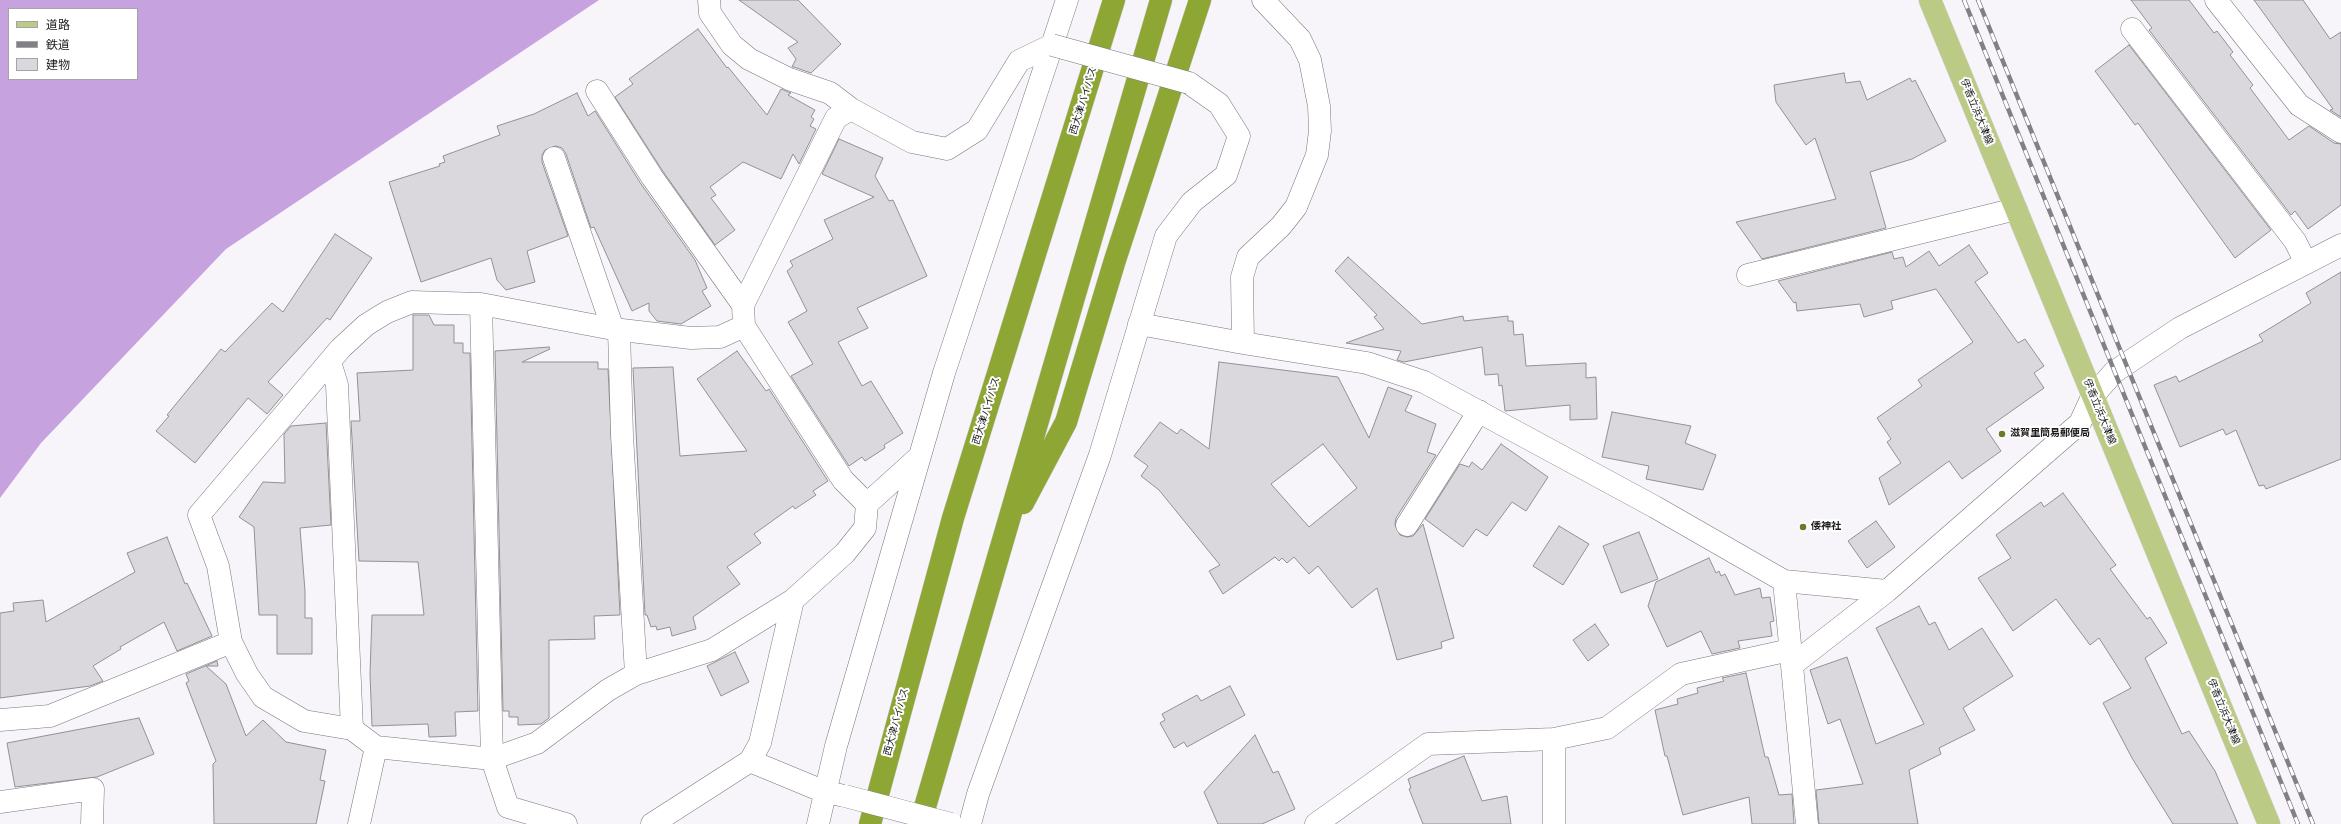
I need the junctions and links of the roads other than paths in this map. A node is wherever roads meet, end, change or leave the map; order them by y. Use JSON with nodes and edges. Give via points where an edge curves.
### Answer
{"nodes":[{"id":1,"x":709,"y":0,"type":"edge"},
{"id":2,"x":1067,"y":0,"type":"edge"},
{"id":3,"x":1114,"y":0,"type":"edge"},
{"id":4,"x":1161,"y":0,"type":"edge"},
{"id":5,"x":1200,"y":0,"type":"edge"},
{"id":6,"x":1263,"y":0,"type":"edge"},
{"id":7,"x":1930,"y":0,"type":"edge"},
{"id":8,"x":2216,"y":0,"type":"edge"},
{"id":9,"x":2132,"y":29,"type":"dead end"},
{"id":10,"x":1052,"y":45,"type":"junction"},
{"id":11,"x":598,"y":91,"type":"dead end"},
{"id":12,"x":851,"y":109,"type":"junction"},
{"id":13,"x":2341,"y":132,"type":"edge"},
{"id":14,"x":554,"y":158,"type":"dead end"},
{"id":15,"x":2016,"y":209,"type":"junction"},
{"id":16,"x":2341,"y":245,"type":"edge"},
{"id":17,"x":2306,"y":263,"type":"junction"},
{"id":18,"x":1748,"y":275,"type":"dead end"},
{"id":19,"x":481,"y":304,"type":"junction"},
{"id":20,"x":744,"y":316,"type":"junction"},
{"id":21,"x":1139,"y":324,"type":"junction"},
{"id":22,"x":616,"y":330,"type":"junction"},
{"id":23,"x":1243,"y":343,"type":"junction"},
{"id":24,"x":330,"y":362,"type":"junction"},
{"id":25,"x":2092,"y":397,"type":"junction"},
{"id":26,"x":1479,"y":411,"type":"junction"},
{"id":27,"x":919,"y":457,"type":"junction"},
{"id":28,"x":867,"y":504,"type":"junction"},
{"id":29,"x":1407,"y":525,"type":"dead end"},
{"id":30,"x":1002,"y":542,"type":"junction"},
{"id":31,"x":1784,"y":581,"type":"junction"},
{"id":32,"x":1887,"y":591,"type":"junction"},
{"id":33,"x":793,"y":600,"type":"junction"},
{"id":34,"x":232,"y":642,"type":"junction"},
{"id":35,"x":1791,"y":657,"type":"junction"},
{"id":36,"x":636,"y":674,"type":"junction"},
{"id":37,"x":0,"y":720,"type":"edge"},
{"id":38,"x":352,"y":729,"type":"junction"},
{"id":39,"x":1554,"y":739,"type":"junction"},
{"id":40,"x":376,"y":747,"type":"junction"},
{"id":41,"x":492,"y":760,"type":"junction"},
{"id":42,"x":750,"y":761,"type":"junction"},
{"id":43,"x":835,"y":794,"type":"junction"},
{"id":44,"x":0,"y":802,"type":"edge"},
{"id":45,"x":92,"y":824,"type":"edge"},
{"id":46,"x":359,"y":824,"type":"edge"},
{"id":47,"x":566,"y":824,"type":"edge"},
{"id":48,"x":652,"y":824,"type":"edge"},
{"id":49,"x":818,"y":824,"type":"edge"},
{"id":50,"x":870,"y":824,"type":"edge"},
{"id":51,"x":920,"y":824,"type":"edge"},
{"id":52,"x":952,"y":824,"type":"edge"},
{"id":53,"x":970,"y":824,"type":"edge"},
{"id":54,"x":1316,"y":824,"type":"edge"},
{"id":55,"x":1554,"y":824,"type":"edge"},
{"id":56,"x":1807,"y":824,"type":"edge"},
{"id":57,"x":2269,"y":824,"type":"edge"}],
"edges":[{"from":1,"to":12,"type":"street","via":[[710,13],[732,45],[749,59],[789,79],[830,93]]},
{"from":2,"to":10,"type":"street"},
{"from":3,"to":50,"type":"highway","name":"西大津バイパス","via":[[953,518]]},
{"from":4,"to":30,"type":"highway"},
{"from":5,"to":30,"type":"highway","via":[[1114,260],[1066,422]]},
{"from":6,"to":23,"type":"street","via":[[1300,39],[1310,60],[1319,106],[1320,131],[1317,155],[1296,207],[1281,226],[1248,257],[1242,277]]},
{"from":7,"to":15,"type":"main road","name":"伊香立浜大津線"},
{"from":8,"to":13,"type":"street","via":[[2299,105]]},
{"from":9,"to":17,"type":"street","via":[[2295,241]]},
{"from":10,"to":12,"type":"street","via":[[1020,61],[977,130],[947,149],[912,142]]},
{"from":10,"to":21,"type":"street","bridge":true,"via":[[1189,83],[1219,104],[1239,136],[1226,175],[1192,202],[1166,236]]},
{"from":10,"to":27,"type":"street","via":[[944,373]]},
{"from":11,"to":20,"type":"street"},
{"from":12,"to":20,"type":"street","via":[[836,118]]},
{"from":14,"to":22,"type":"street"},
{"from":15,"to":18,"type":"street"},
{"from":15,"to":25,"type":"main road","name":"伊香立浜大津線"},
{"from":16,"to":17,"type":"street"},
{"from":17,"to":25,"type":"street","via":[[2180,328],[2114,372]]},
{"from":19,"to":22,"type":"street"},
{"from":19,"to":24,"type":"street","via":[[412,302],[366,325]]},
{"from":19,"to":41,"type":"street"},
{"from":20,"to":22,"type":"street","via":[[720,337],[691,338]]},
{"from":20,"to":28,"type":"street","via":[[842,480]]},
{"from":21,"to":23,"type":"street"},
{"from":21,"to":53,"type":"street","via":[[1100,455],[978,794]]},
{"from":22,"to":36,"type":"street"},
{"from":23,"to":26,"type":"street","via":[[1367,363],[1424,382]]},
{"from":24,"to":34,"type":"street","via":[[199,516],[218,566]]},
{"from":24,"to":38,"type":"street","via":[[337,385]]},
{"from":25,"to":32,"type":"street","via":[[2080,423]]},
{"from":25,"to":57,"type":"main road","name":"伊香立浜大津線"},
{"from":26,"to":29,"type":"street"},
{"from":26,"to":31,"type":"street"},
{"from":27,"to":28,"type":"street"},
{"from":27,"to":43,"type":"street","via":[[838,738]]},
{"from":28,"to":33,"type":"street","via":[[865,528],[845,553]]},
{"from":30,"to":51,"type":"highway"},
{"from":31,"to":32,"type":"street"},
{"from":31,"to":35,"type":"street"},
{"from":32,"to":35,"type":"street"},
{"from":33,"to":36,"type":"street","via":[[712,650]]},
{"from":33,"to":42,"type":"street","via":[[760,743]]},
{"from":34,"to":37,"type":"street","via":[[50,716]]},
{"from":34,"to":38,"type":"street","via":[[247,674],[263,697],[304,721]]},
{"from":35,"to":39,"type":"street","via":[[1681,674],[1607,728]]},
{"from":35,"to":56,"type":"street"},
{"from":36,"to":41,"type":"street","via":[[608,690],[537,743]]},
{"from":38,"to":40,"type":"street"},
{"from":39,"to":54,"type":"street","via":[[1428,744]]},
{"from":39,"to":55,"type":"street"},
{"from":40,"to":41,"type":"street"},
{"from":40,"to":46,"type":"street"},
{"from":41,"to":47,"type":"street","via":[[508,807]]},
{"from":42,"to":43,"type":"street"},
{"from":42,"to":48,"type":"street"},
{"from":43,"to":49,"type":"street"},
{"from":43,"to":52,"type":"street","bridge":true},
{"from":44,"to":45,"type":"street","via":[[93,789]]}]}
